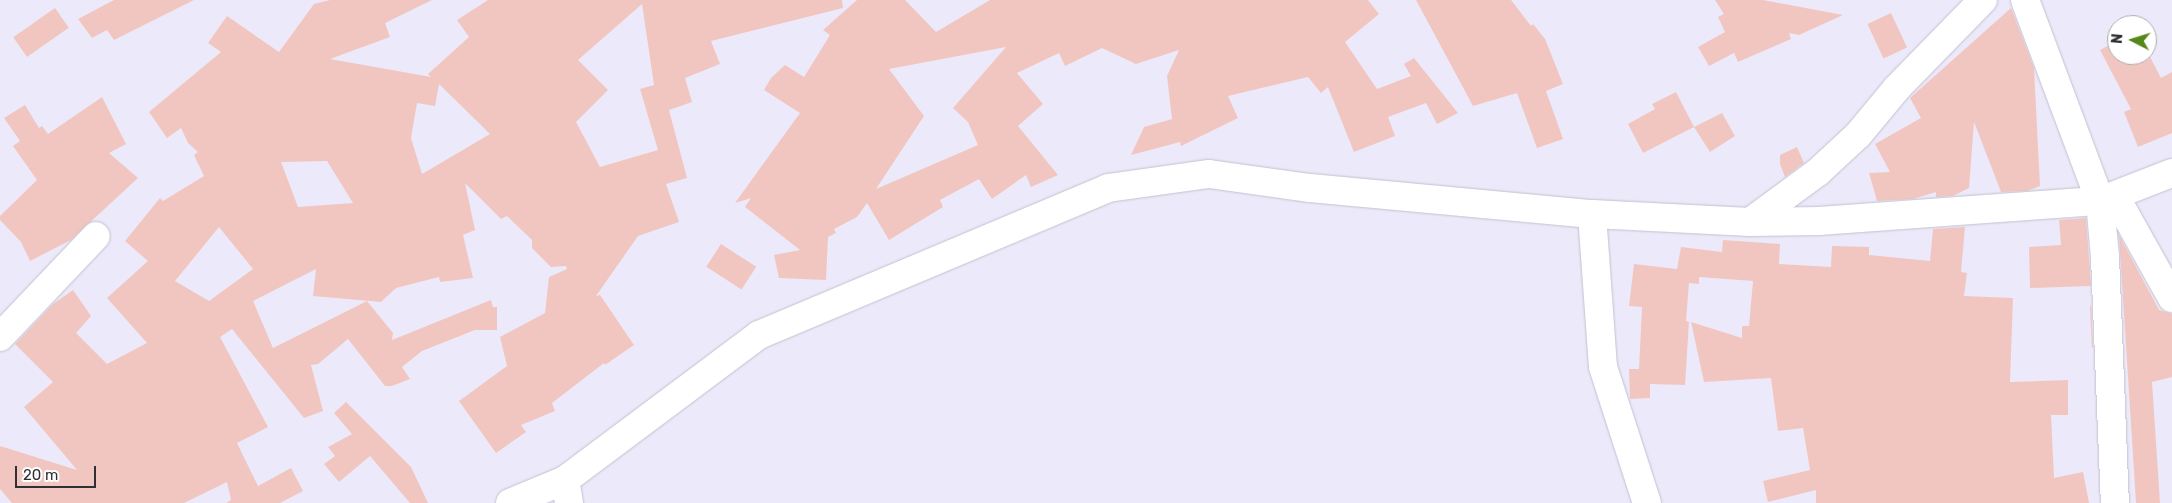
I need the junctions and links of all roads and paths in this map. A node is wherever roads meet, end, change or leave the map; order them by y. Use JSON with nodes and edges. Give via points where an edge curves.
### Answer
{"nodes":[{"id":1,"x":1983,"y":0,"type":"edge"},
{"id":2,"x":2025,"y":0,"type":"edge"},
{"id":3,"x":2172,"y":173,"type":"edge"},
{"id":4,"x":2108,"y":199,"type":"junction"},
{"id":5,"x":1592,"y":214,"type":"junction"},
{"id":6,"x":1750,"y":222,"type":"junction"},
{"id":7,"x":96,"y":236,"type":"dead end"},
{"id":8,"x":2172,"y":298,"type":"edge"},
{"id":9,"x":0,"y":337,"type":"edge"},
{"id":10,"x":567,"y":492,"type":"edge"},
{"id":11,"x":510,"y":503,"type":"edge"},
{"id":12,"x":1647,"y":503,"type":"edge"},
{"id":13,"x":2115,"y":503,"type":"edge"}],
"edges":[{"from":1,"to":6,"type":"street","via":[[1897,88],[1858,135],[1818,172]]},
{"from":2,"to":4,"type":"street"},
{"from":3,"to":4,"type":"street"},
{"from":4,"to":6,"type":"street","via":[[1819,221]]},
{"from":4,"to":8,"type":"street"},
{"from":4,"to":13,"type":"street"},
{"from":5,"to":6,"type":"street"},
{"from":5,"to":10,"type":"street","via":[[1310,188],[1209,174],[1108,188],[759,334]]},
{"from":5,"to":12,"type":"street","via":[[1603,367]]},
{"from":7,"to":9,"type":"street"},
{"from":10,"to":11,"type":"street"}]}
